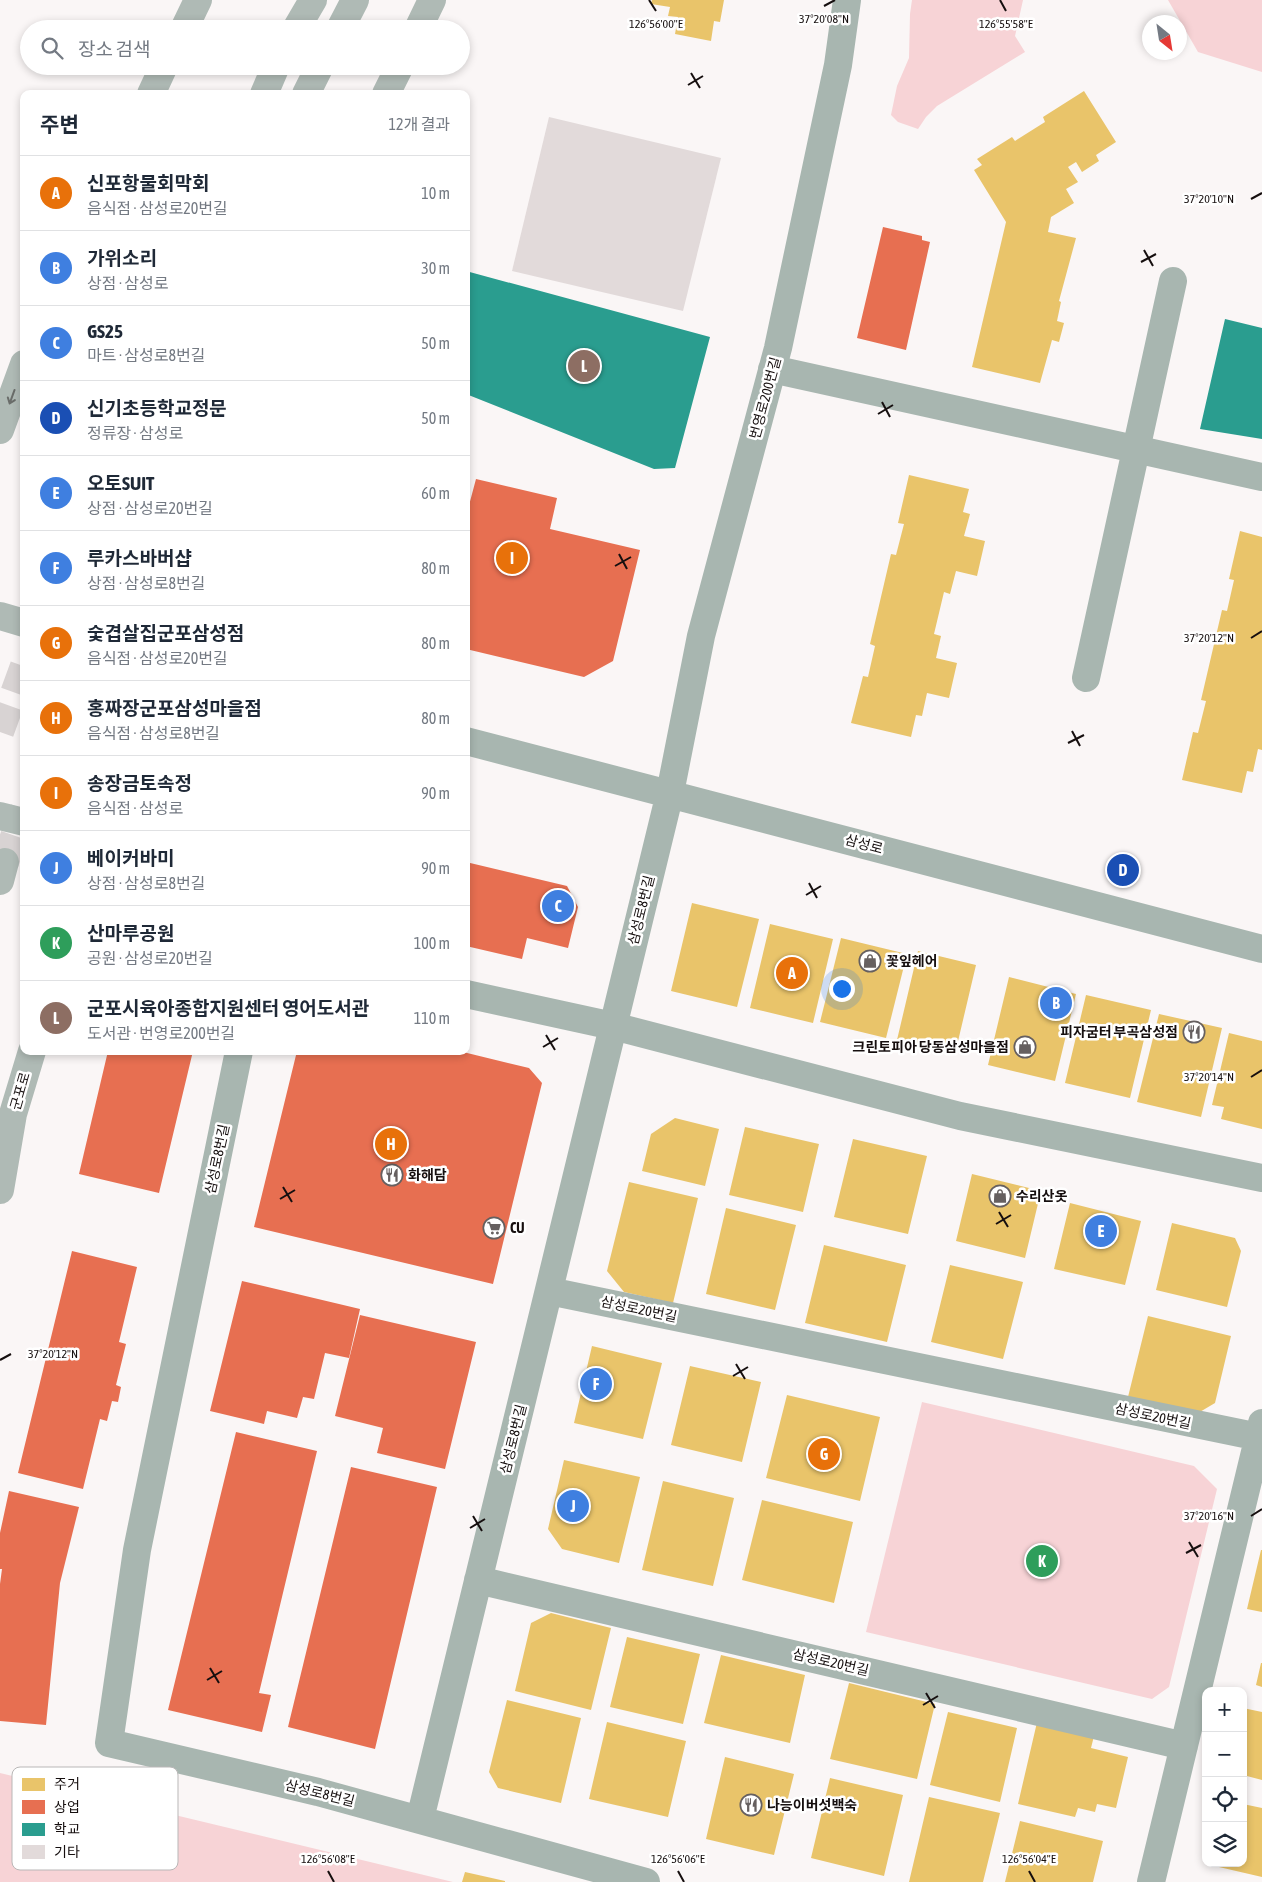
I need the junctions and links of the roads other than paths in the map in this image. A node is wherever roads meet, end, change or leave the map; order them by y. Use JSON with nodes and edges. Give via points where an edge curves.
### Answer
{"nodes":[{"id":1,"x":198,"y":0,"type":"edge"},
{"id":2,"x":312,"y":0,"type":"edge"},
{"id":3,"x":355,"y":0,"type":"edge"},
{"id":4,"x":432,"y":0,"type":"edge"},
{"id":5,"x":847,"y":0,"type":"edge"},
{"id":6,"x":188,"y":20,"type":"edge"},
{"id":7,"x":301,"y":20,"type":"edge"},
{"id":8,"x":345,"y":20,"type":"edge"},
{"id":9,"x":422,"y":20,"type":"edge"},
{"id":10,"x":160,"y":75,"type":"edge"},
{"id":11,"x":272,"y":75,"type":"edge"},
{"id":12,"x":316,"y":75,"type":"edge"},
{"id":13,"x":396,"y":75,"type":"edge"},
{"id":14,"x":152,"y":90,"type":"edge"},
{"id":15,"x":266,"y":90,"type":"edge"},
{"id":16,"x":308,"y":90,"type":"edge"},
{"id":17,"x":388,"y":90,"type":"edge"},
{"id":18,"x":1173,"y":281,"type":"dead end"},
{"id":19,"x":772,"y":369,"type":"junction"},
{"id":20,"x":20,"y":375,"type":"edge"},
{"id":21,"x":0,"y":430,"type":"edge"},
{"id":22,"x":1135,"y":449,"type":"junction"},
{"id":23,"x":1262,"y":477,"type":"edge"},
{"id":24,"x":0,"y":616,"type":"edge"},
{"id":25,"x":20,"y":622,"type":"edge"},
{"id":26,"x":1086,"y":678,"type":"dead end"},
{"id":27,"x":470,"y":741,"type":"edge"},
{"id":28,"x":670,"y":793,"type":"junction"},
{"id":29,"x":0,"y":816,"type":"edge"},
{"id":30,"x":20,"y":821,"type":"edge"},
{"id":31,"x":1262,"y":949,"type":"edge"},
{"id":32,"x":470,"y":995,"type":"edge"},
{"id":33,"x":612,"y":1026,"type":"junction"},
{"id":34,"x":31,"y":1055,"type":"edge"},
{"id":35,"x":238,"y":1055,"type":"edge"},
{"id":36,"x":1262,"y":1178,"type":"edge"},
{"id":37,"x":0,"y":1190,"type":"edge"},
{"id":38,"x":549,"y":1291,"type":"junction"},
{"id":39,"x":1260,"y":1430,"type":"edge"},
{"id":40,"x":478,"y":1580,"type":"junction"},
{"id":41,"x":1184,"y":1746,"type":"junction"},
{"id":42,"x":420,"y":1820,"type":"junction"},
{"id":43,"x":646,"y":1882,"type":"edge"},
{"id":44,"x":1151,"y":1882,"type":"edge"}],
"edges":[{"from":1,"to":6,"type":"main road"},
{"from":2,"to":7,"type":"main road"},
{"from":3,"to":8,"type":"main road"},
{"from":4,"to":9,"type":"main road"},
{"from":5,"to":19,"type":"street","name":"번영로200번길","via":[[838,65]]},
{"from":10,"to":14,"type":"main road"},
{"from":11,"to":15,"type":"main road"},
{"from":12,"to":16,"type":"main road"},
{"from":13,"to":17,"type":"main road"},
{"from":18,"to":22,"type":"street"},
{"from":19,"to":22,"type":"street"},
{"from":19,"to":28,"type":"street","name":"번영로200번길","via":[[701,636]]},
{"from":20,"to":21,"type":"main road","one_way":true},
{"from":22,"to":23,"type":"street"},
{"from":22,"to":26,"type":"street"},
{"from":24,"to":25,"type":"main road"},
{"from":27,"to":28,"type":"street","name":"삼성로"},
{"from":28,"to":31,"type":"street","name":"삼성로"},
{"from":28,"to":33,"type":"street","name":"삼성로8번길"},
{"from":29,"to":30,"type":"main road"},
{"from":32,"to":33,"type":"street"},
{"from":33,"to":36,"type":"street","via":[[960,1116]]},
{"from":33,"to":38,"type":"street","name":"삼성로8번길"},
{"from":34,"to":37,"type":"main road","name":"군포로","via":[[13,1114]]},
{"from":35,"to":42,"type":"street","name":"삼성로8번길","via":[[137,1550],[110,1743],[318,1792]]},
{"from":38,"to":39,"type":"street","name":"삼성로20번길"},
{"from":38,"to":40,"type":"street","name":"삼성로8번길"},
{"from":39,"to":41,"type":"street","name":"삼성로20번길"},
{"from":40,"to":41,"type":"street","name":"삼성로20번길"},
{"from":40,"to":42,"type":"street","name":"삼성로8번길"},
{"from":41,"to":44,"type":"street","name":"삼성로20번길"},
{"from":42,"to":43,"type":"street"}]}
